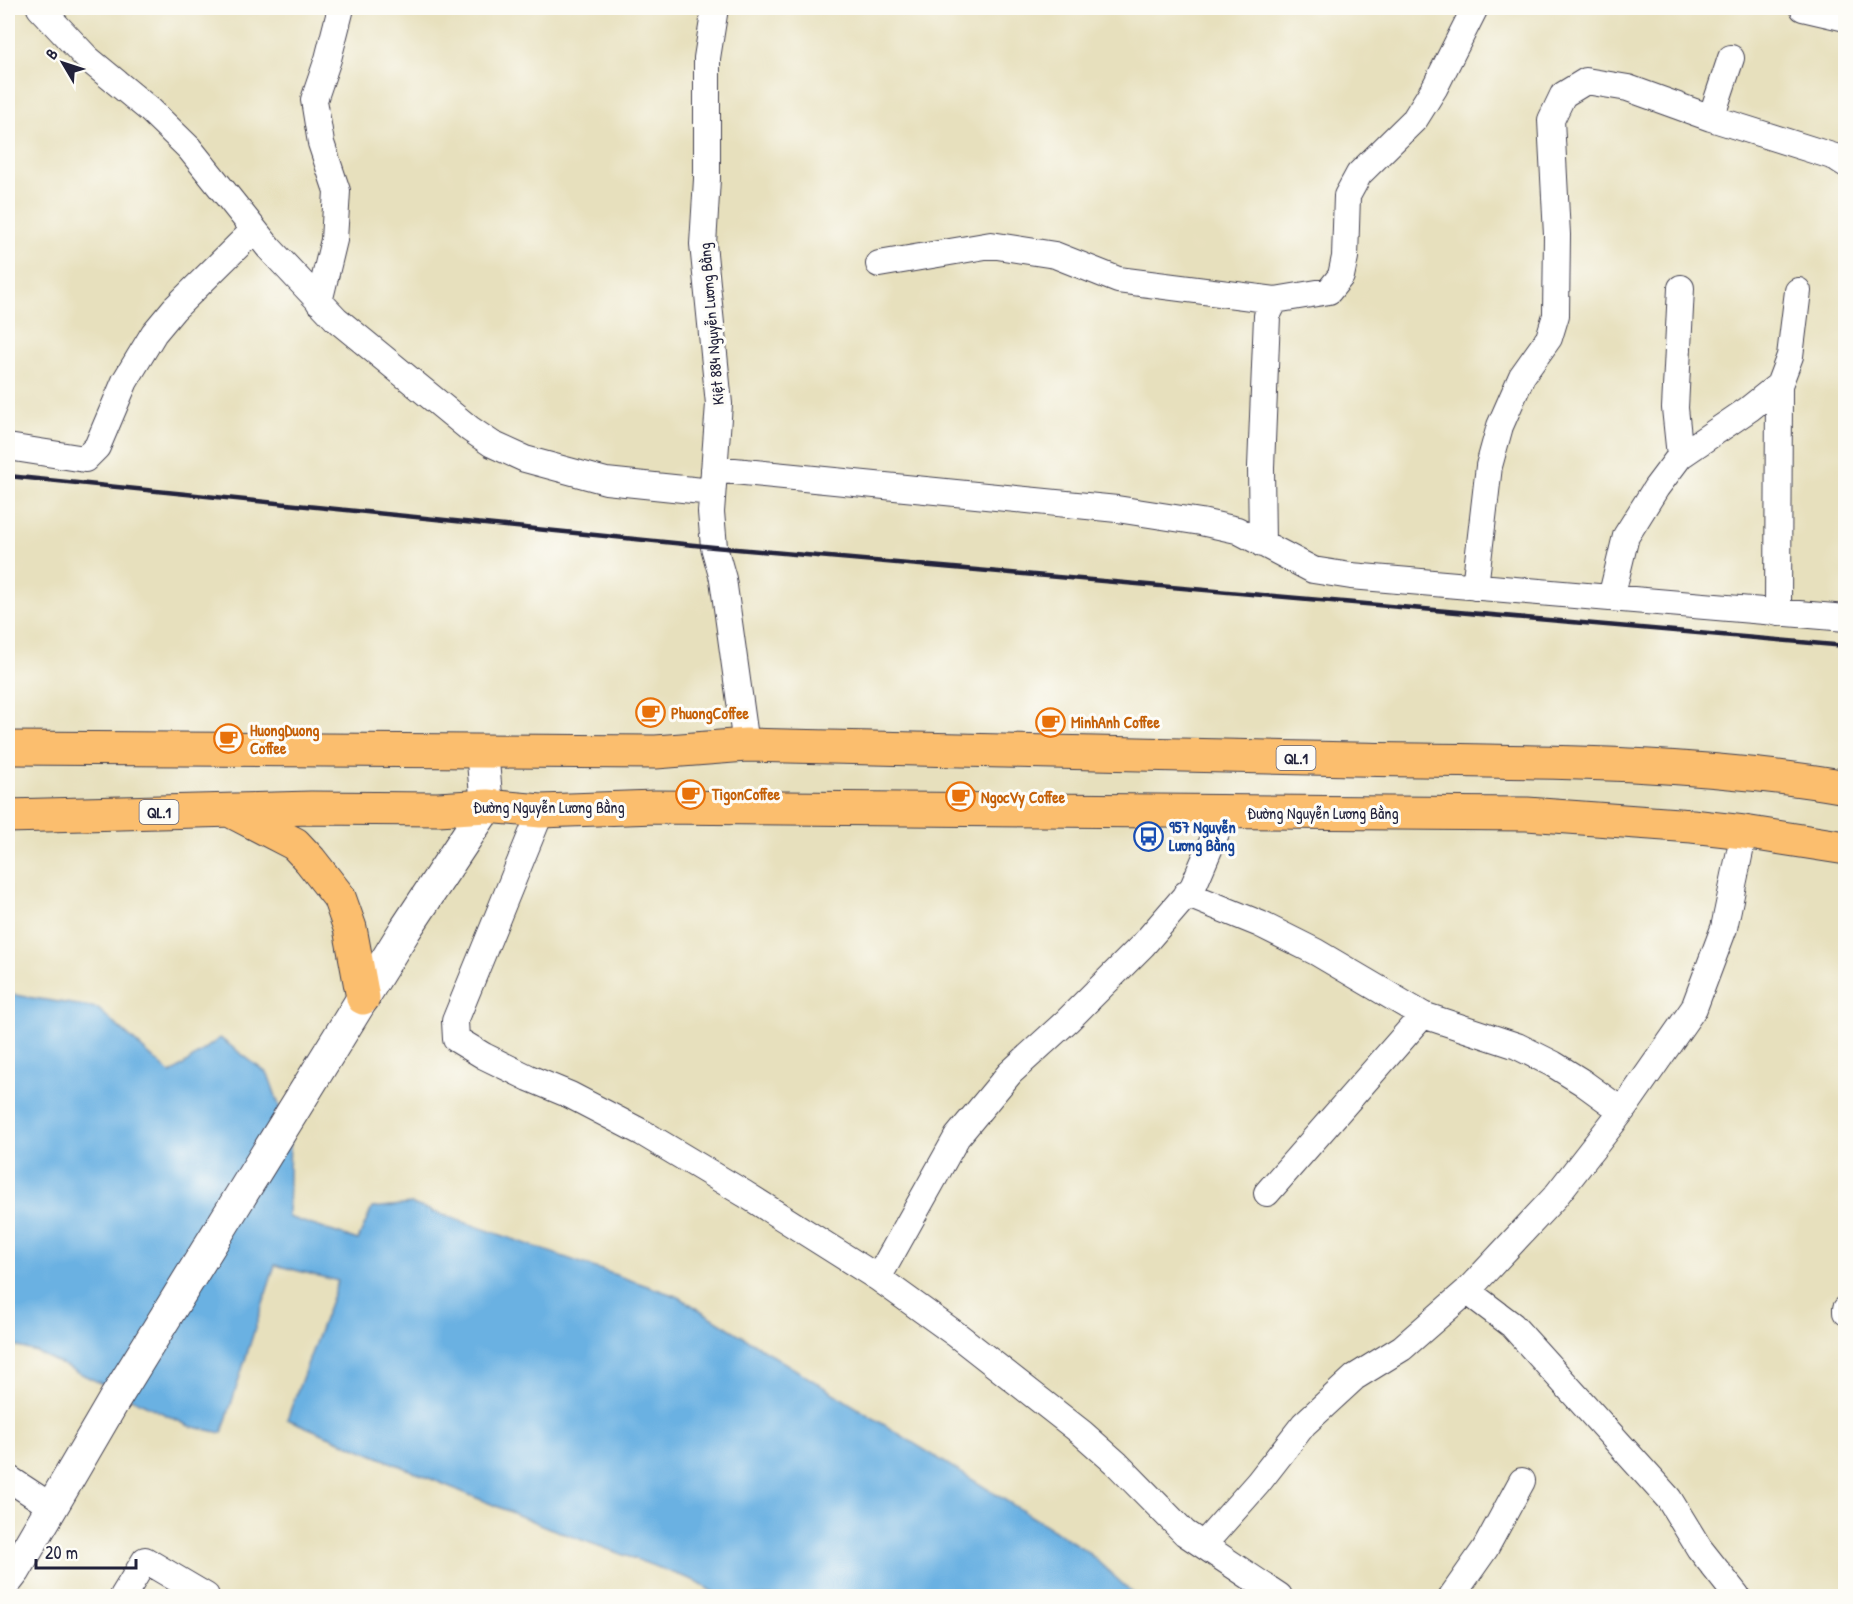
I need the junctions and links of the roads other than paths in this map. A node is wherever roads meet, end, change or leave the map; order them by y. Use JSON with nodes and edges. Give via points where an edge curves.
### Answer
{"nodes":[{"id":1,"x":40,"y":8,"type":"edge"},
{"id":2,"x":341,"y":8,"type":"edge"},
{"id":3,"x":715,"y":8,"type":"edge"},
{"id":4,"x":1475,"y":8,"type":"edge"},
{"id":5,"x":1803,"y":8,"type":"edge"},
{"id":6,"x":1845,"y":18,"type":"edge"},
{"id":7,"x":1731,"y":58,"type":"dead end"},
{"id":8,"x":1711,"y":118,"type":"junction"},
{"id":9,"x":1845,"y":164,"type":"edge"},
{"id":10,"x":254,"y":230,"type":"junction"},
{"id":11,"x":879,"y":264,"type":"dead end"},
{"id":12,"x":1681,"y":288,"type":"dead end"},
{"id":13,"x":1798,"y":291,"type":"dead end"},
{"id":14,"x":1275,"y":300,"type":"junction"},
{"id":15,"x":319,"y":302,"type":"junction"},
{"id":16,"x":1779,"y":385,"type":"junction"},
{"id":17,"x":8,"y":447,"type":"edge"},
{"id":18,"x":1680,"y":456,"type":"junction"},
{"id":19,"x":713,"y":480,"type":"junction"},
{"id":20,"x":1262,"y":544,"type":"junction"},
{"id":21,"x":1474,"y":587,"type":"junction"},
{"id":22,"x":1611,"y":598,"type":"junction"},
{"id":23,"x":1778,"y":613,"type":"junction"},
{"id":24,"x":1845,"y":618,"type":"edge"},
{"id":25,"x":746,"y":746,"type":"junction"},
{"id":26,"x":8,"y":748,"type":"edge"},
{"id":27,"x":482,"y":751,"type":"junction"},
{"id":28,"x":1845,"y":788,"type":"edge"},
{"id":29,"x":488,"y":806,"type":"junction"},
{"id":30,"x":229,"y":810,"type":"junction"},
{"id":31,"x":541,"y":811,"type":"junction"},
{"id":32,"x":1225,"y":812,"type":"junction"},
{"id":33,"x":8,"y":816,"type":"edge"},
{"id":34,"x":1744,"y":832,"type":"junction"},
{"id":35,"x":1845,"y":848,"type":"edge"},
{"id":36,"x":1186,"y":894,"type":"junction"},
{"id":37,"x":363,"y":998,"type":"junction"},
{"id":38,"x":1423,"y":1015,"type":"junction"},
{"id":39,"x":1622,"y":1111,"type":"junction"},
{"id":40,"x":1267,"y":1193,"type":"dead end"},
{"id":41,"x":878,"y":1278,"type":"junction"},
{"id":42,"x":1467,"y":1291,"type":"junction"},
{"id":43,"x":8,"y":1478,"type":"edge"},
{"id":44,"x":1522,"y":1481,"type":"dead end"},
{"id":45,"x":52,"y":1508,"type":"junction"},
{"id":46,"x":1194,"y":1539,"type":"junction"},
{"id":47,"x":10,"y":1581,"type":"edge"},
{"id":48,"x":123,"y":1596,"type":"edge"},
{"id":49,"x":206,"y":1596,"type":"edge"},
{"id":50,"x":1279,"y":1596,"type":"edge"},
{"id":51,"x":1452,"y":1596,"type":"edge"},
{"id":52,"x":1737,"y":1596,"type":"edge"}],
"edges":[{"from":1,"to":10,"type":"street","via":[[87,58],[189,148]]},
{"from":2,"to":15,"type":"street","via":[[314,100],[321,143],[337,191],[334,240]]},
{"from":3,"to":19,"type":"street","name":"Kiệt 884 Nguyễn Lương Bằng","via":[[707,58],[703,244],[719,404]]},
{"from":4,"to":14,"type":"street","via":[[1415,119],[1359,174],[1347,196],[1341,276],[1329,291]]},
{"from":5,"to":6,"type":"street"},
{"from":7,"to":8,"type":"street"},
{"from":8,"to":9,"type":"street","via":[[1835,157]]},
{"from":8,"to":21,"type":"street","via":[[1628,88],[1586,81],[1563,95],[1551,120],[1557,235],[1556,315],[1549,338],[1522,376],[1500,426],[1489,466]]},
{"from":10,"to":15,"type":"street"},
{"from":10,"to":17,"type":"street","via":[[154,333],[125,381],[97,447],[85,459]]},
{"from":11,"to":14,"type":"street","via":[[991,245],[1054,255],[1118,280]]},
{"from":12,"to":18,"type":"street","via":[[1675,408]]},
{"from":13,"to":16,"type":"street","via":[[1790,356]]},
{"from":14,"to":20,"type":"street","via":[[1267,316]]},
{"from":15,"to":19,"type":"street","via":[[470,429],[525,459],[606,481]]},
{"from":16,"to":18,"type":"street"},
{"from":16,"to":23,"type":"street"},
{"from":18,"to":22,"type":"street","via":[[1626,536]]},
{"from":19,"to":20,"type":"street","via":[[1117,509],[1237,530]]},
{"from":19,"to":25,"type":"street","name":"Kiệt 884 Nguyễn Lương Bằng","via":[[714,547],[723,579]]},
{"from":20,"to":21,"type":"street","via":[[1313,570]]},
{"from":21,"to":22,"type":"street"},
{"from":22,"to":23,"type":"street"},
{"from":23,"to":24,"type":"street"},
{"from":25,"to":27,"type":"highway","number":"QL.1","via":[[656,752]]},
{"from":25,"to":28,"type":"highway","number":"QL.1","via":[[1589,763],[1729,772]]},
{"from":26,"to":27,"type":"highway","number":"QL.1"},
{"from":27,"to":29,"type":"street"},
{"from":29,"to":30,"type":"highway","name":"Đường Nguyễn Lương Bằng","number":"QL.1"},
{"from":29,"to":31,"type":"highway","name":"Đường Nguyễn Lương Bằng","number":"QL.1"},
{"from":29,"to":37,"type":"street"},
{"from":30,"to":33,"type":"highway","name":"Đường Nguyễn Lương Bằng","number":"QL.1"},
{"from":30,"to":37,"type":"highway","via":[[295,844],[339,897],[350,928]]},
{"from":31,"to":32,"type":"highway","name":"Đường Nguyễn Lương Bằng","number":"QL.1","via":[[655,807]]},
{"from":31,"to":41,"type":"street","via":[[455,1021],[456,1039],[643,1133]]},
{"from":32,"to":34,"type":"highway","name":"Đường Nguyễn Lương Bằng","number":"QL.1","via":[[1527,814]]},
{"from":32,"to":36,"type":"street","via":[[1193,887]]},
{"from":34,"to":35,"type":"highway","name":"Đường Nguyễn Lương Bằng","number":"QL.1"},
{"from":34,"to":39,"type":"street","via":[[1724,928],[1694,1008]]},
{"from":36,"to":38,"type":"street","via":[[1316,952]]},
{"from":36,"to":41,"type":"street","via":[[1135,953],[1010,1073],[957,1137]]},
{"from":37,"to":45,"type":"street","via":[[113,1402]]},
{"from":38,"to":39,"type":"street","via":[[1517,1046],[1553,1064]]},
{"from":38,"to":40,"type":"street"},
{"from":39,"to":42,"type":"street","via":[[1555,1197]]},
{"from":41,"to":46,"type":"street","via":[[1082,1433]]},
{"from":42,"to":46,"type":"street","via":[[1402,1348],[1354,1377],[1304,1424],[1258,1483]]},
{"from":42,"to":52,"type":"street","via":[[1512,1325],[1669,1499],[1699,1548]]},
{"from":43,"to":45,"type":"street"},
{"from":44,"to":51,"type":"street","via":[[1485,1549]]},
{"from":45,"to":47,"type":"street"},
{"from":46,"to":50,"type":"street"},
{"from":48,"to":49,"type":"street","via":[[145,1560]]}]}
